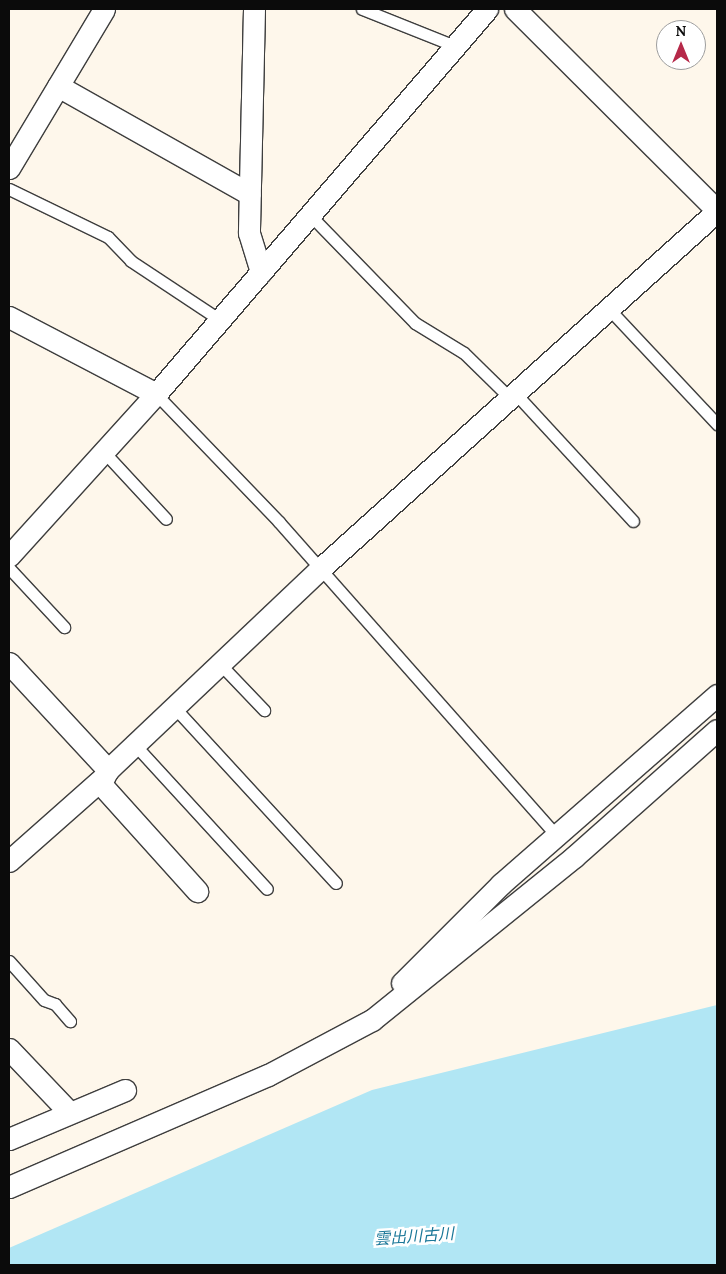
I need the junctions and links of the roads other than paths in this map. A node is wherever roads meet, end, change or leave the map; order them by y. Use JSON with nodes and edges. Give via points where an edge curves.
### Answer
{"nodes":[{"id":1,"x":104,"y":9,"type":"edge"},
{"id":2,"x":254,"y":9,"type":"edge"},
{"id":3,"x":362,"y":9,"type":"edge"},
{"id":4,"x":486,"y":9,"type":"edge"},
{"id":5,"x":515,"y":9,"type":"edge"},
{"id":6,"x":454,"y":46,"type":"junction"},
{"id":7,"x":58,"y":86,"type":"junction"},
{"id":8,"x":15,"y":146,"type":"edge"},
{"id":9,"x":9,"y":168,"type":"edge"},
{"id":10,"x":9,"y":189,"type":"edge"},
{"id":11,"x":250,"y":194,"type":"junction"},
{"id":12,"x":717,"y":210,"type":"edge"},
{"id":13,"x":310,"y":215,"type":"junction"},
{"id":14,"x":261,"y":272,"type":"junction"},
{"id":15,"x":609,"y":309,"type":"junction"},
{"id":16,"x":9,"y":317,"type":"edge"},
{"id":17,"x":220,"y":320,"type":"junction"},
{"id":18,"x":156,"y":394,"type":"junction"},
{"id":19,"x":512,"y":395,"type":"junction"},
{"id":20,"x":717,"y":424,"type":"edge"},
{"id":21,"x":104,"y":452,"type":"junction"},
{"id":22,"x":166,"y":519,"type":"dead end"},
{"id":23,"x":633,"y":521,"type":"dead end"},
{"id":24,"x":9,"y":556,"type":"edge"},
{"id":25,"x":9,"y":568,"type":"edge"},
{"id":26,"x":320,"y":569,"type":"junction"},
{"id":27,"x":64,"y":627,"type":"dead end"},
{"id":28,"x":9,"y":663,"type":"edge"},
{"id":29,"x":220,"y":664,"type":"junction"},
{"id":30,"x":717,"y":695,"type":"edge"},
{"id":31,"x":174,"y":707,"type":"junction"},
{"id":32,"x":264,"y":710,"type":"dead end"},
{"id":33,"x":717,"y":730,"type":"edge"},
{"id":34,"x":135,"y":745,"type":"junction"},
{"id":35,"x":103,"y":776,"type":"junction"},
{"id":36,"x":558,"y":837,"type":"junction"},
{"id":37,"x":9,"y":861,"type":"edge"},
{"id":38,"x":336,"y":883,"type":"dead end"},
{"id":39,"x":197,"y":890,"type":"dead end"},
{"id":40,"x":267,"y":890,"type":"dead end"},
{"id":41,"x":9,"y":961,"type":"edge"},
{"id":42,"x":391,"y":1006,"type":"junction"},
{"id":43,"x":70,"y":1021,"type":"dead end"},
{"id":44,"x":9,"y":1049,"type":"edge"},
{"id":45,"x":125,"y":1090,"type":"dead end"},
{"id":46,"x":70,"y":1113,"type":"junction"},
{"id":47,"x":9,"y":1139,"type":"edge"},
{"id":48,"x":9,"y":1187,"type":"edge"}],
"edges":[{"from":1,"to":7,"type":"street"},
{"from":2,"to":11,"type":"street"},
{"from":3,"to":6,"type":"lane"},
{"from":4,"to":6,"type":"street"},
{"from":5,"to":12,"type":"street"},
{"from":6,"to":13,"type":"street"},
{"from":7,"to":8,"type":"street"},
{"from":7,"to":11,"type":"street"},
{"from":8,"to":9,"type":"street"},
{"from":10,"to":17,"type":"lane","via":[[108,237],[132,261]]},
{"from":11,"to":14,"type":"street","via":[[249,233]]},
{"from":12,"to":15,"type":"street"},
{"from":13,"to":14,"type":"street"},
{"from":13,"to":19,"type":"lane","via":[[415,323],[464,353]]},
{"from":14,"to":17,"type":"street"},
{"from":15,"to":19,"type":"street"},
{"from":15,"to":20,"type":"lane"},
{"from":16,"to":18,"type":"street"},
{"from":17,"to":18,"type":"street"},
{"from":18,"to":21,"type":"street"},
{"from":18,"to":26,"type":"lane"},
{"from":19,"to":23,"type":"lane"},
{"from":19,"to":26,"type":"street"},
{"from":21,"to":22,"type":"lane"},
{"from":21,"to":24,"type":"street"},
{"from":25,"to":27,"type":"lane"},
{"from":26,"to":29,"type":"street"},
{"from":26,"to":36,"type":"lane"},
{"from":28,"to":35,"type":"street"},
{"from":29,"to":31,"type":"street"},
{"from":29,"to":32,"type":"lane"},
{"from":30,"to":36,"type":"street"},
{"from":31,"to":34,"type":"street"},
{"from":31,"to":38,"type":"lane"},
{"from":33,"to":42,"type":"street","via":[[574,857]]},
{"from":34,"to":35,"type":"street"},
{"from":34,"to":40,"type":"lane"},
{"from":35,"to":37,"type":"street"},
{"from":35,"to":39,"type":"street"},
{"from":36,"to":42,"type":"street","via":[[501,884],[400,984]]},
{"from":41,"to":43,"type":"lane","via":[[44,1000],[55,1004]]},
{"from":42,"to":48,"type":"street","via":[[324,1049],[276,1072]]},
{"from":44,"to":46,"type":"street"},
{"from":45,"to":46,"type":"street"},
{"from":46,"to":47,"type":"street"}]}
